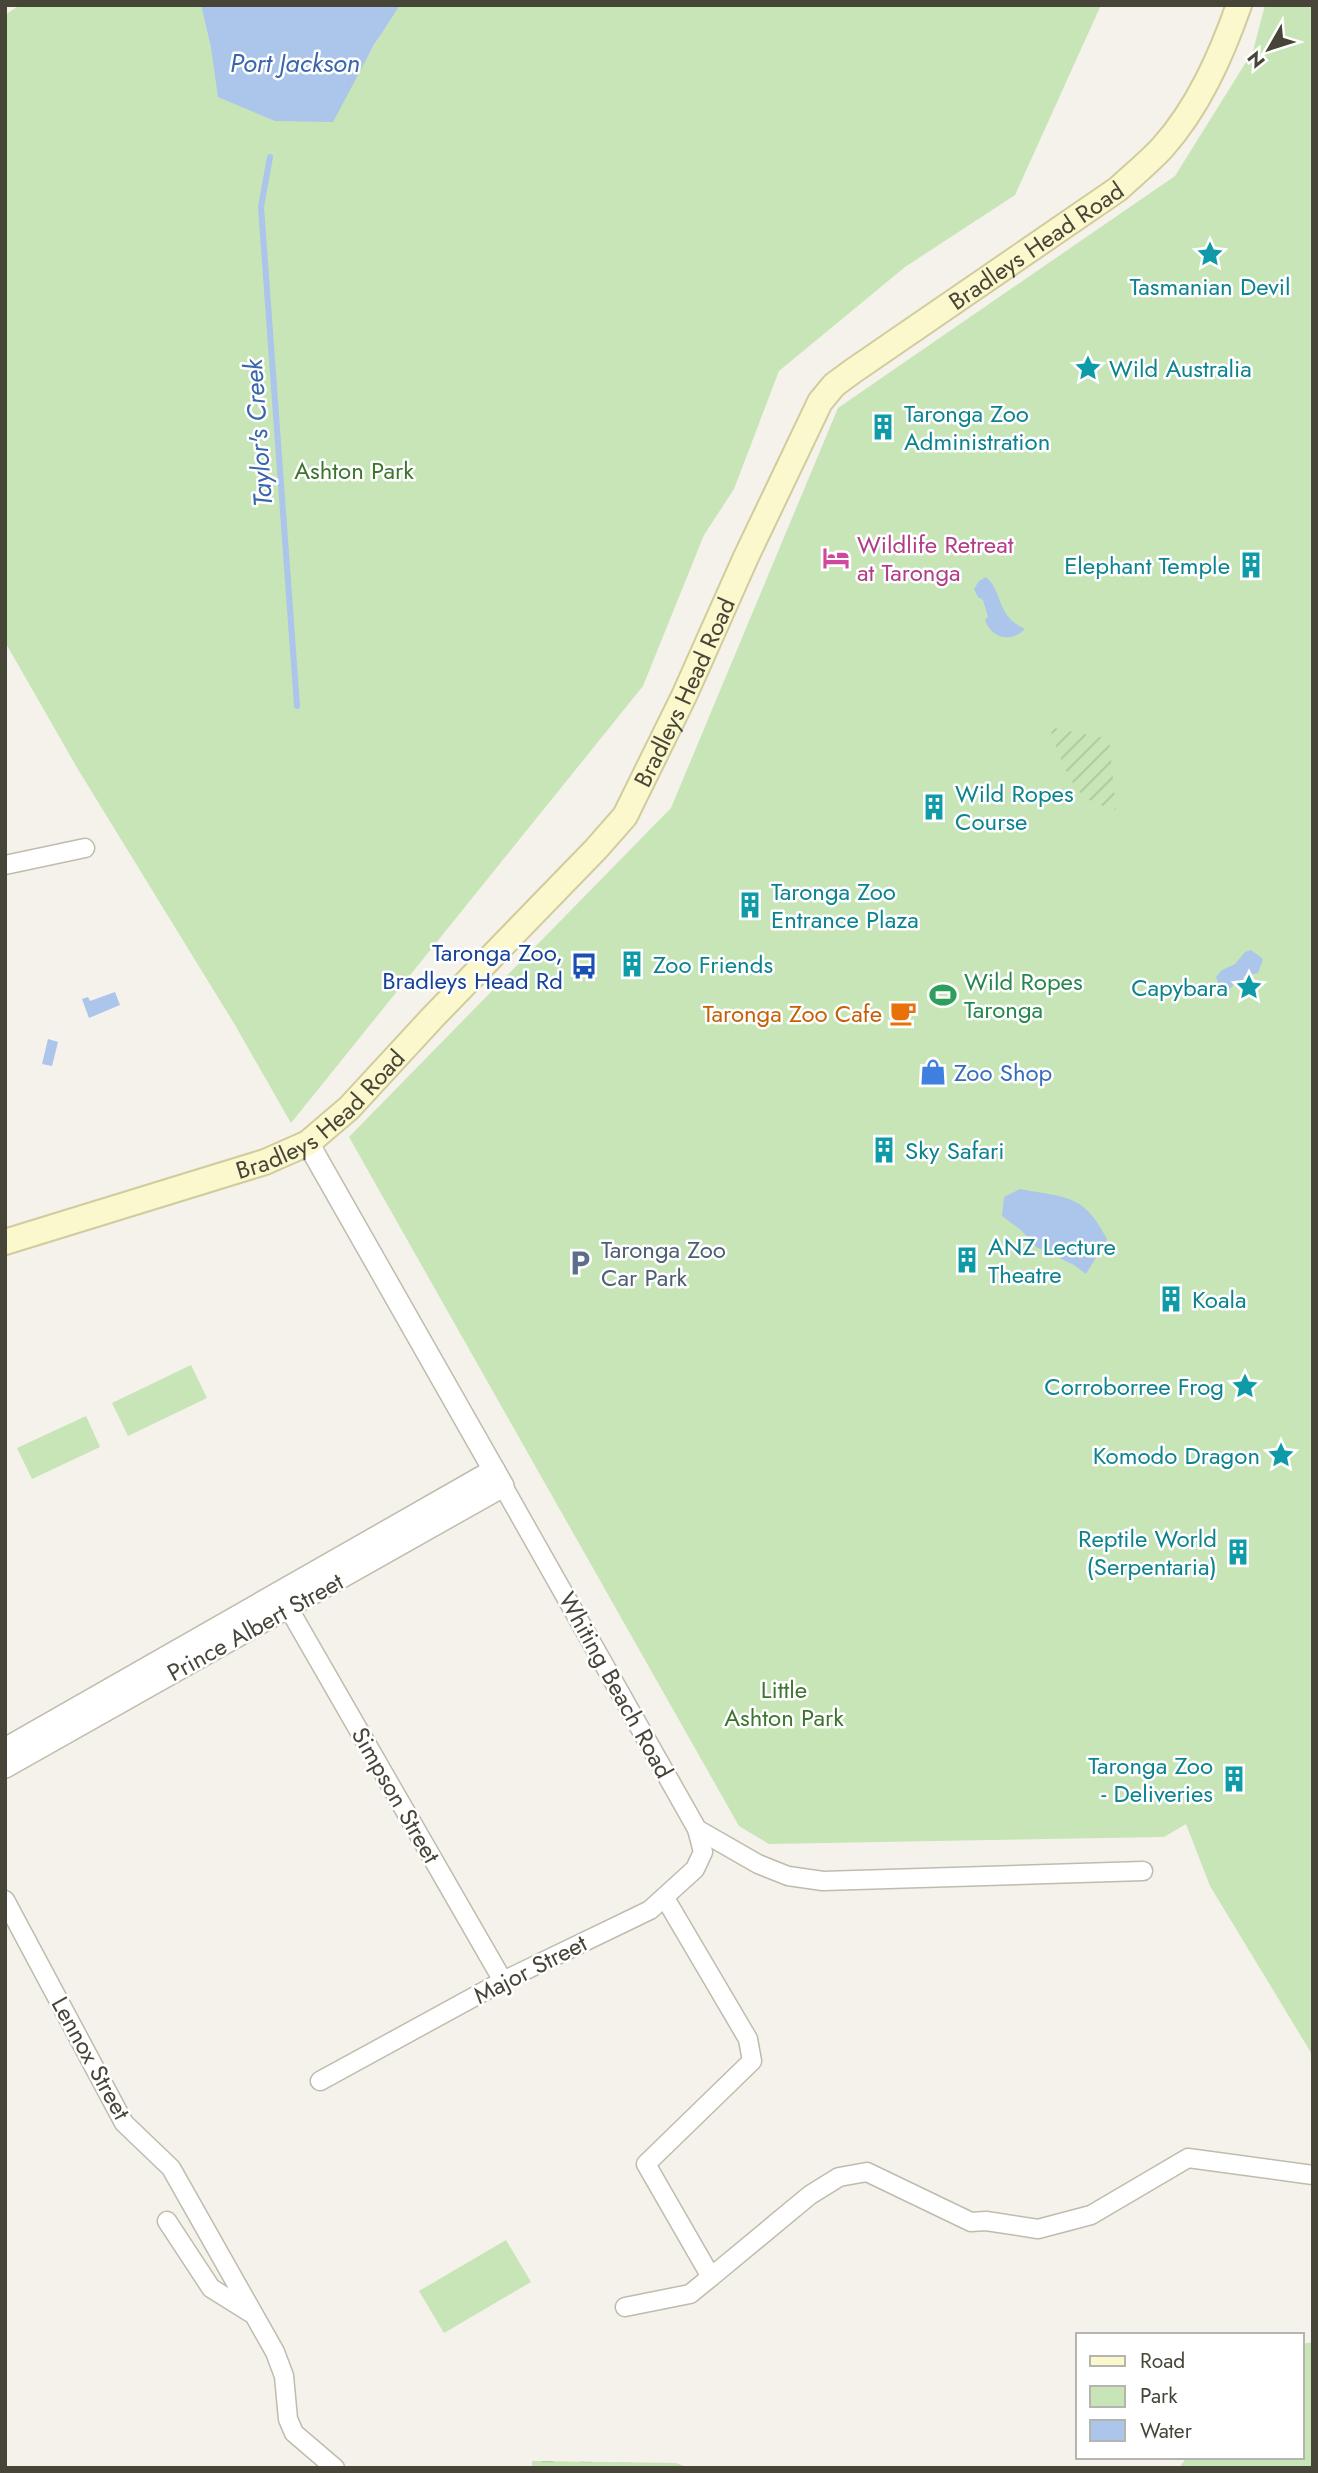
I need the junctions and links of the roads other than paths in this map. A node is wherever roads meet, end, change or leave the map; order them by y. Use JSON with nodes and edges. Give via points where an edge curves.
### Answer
{"nodes":[{"id":1,"x":1239,"y":5,"type":"edge"},
{"id":2,"x":85,"y":848,"type":"dead end"},
{"id":3,"x":5,"y":865,"type":"edge"},
{"id":4,"x":309,"y":1143,"type":"junction"},
{"id":5,"x":5,"y":1242,"type":"edge"},
{"id":6,"x":498,"y":1478,"type":"junction"},
{"id":7,"x":289,"y":1609,"type":"junction"},
{"id":8,"x":5,"y":1749,"type":"edge"},
{"id":9,"x":5,"y":1767,"type":"edge"},
{"id":10,"x":697,"y":1829,"type":"junction"},
{"id":11,"x":1143,"y":1871,"type":"dead end"},
{"id":12,"x":665,"y":1898,"type":"junction"},
{"id":13,"x":5,"y":1900,"type":"edge"},
{"id":14,"x":503,"y":1981,"type":"junction"},
{"id":15,"x":320,"y":2081,"type":"dead end"},
{"id":16,"x":1313,"y":2175,"type":"edge"},
{"id":17,"x":167,"y":2221,"type":"dead end"},
{"id":18,"x":711,"y":2277,"type":"junction"},
{"id":19,"x":625,"y":2307,"type":"dead end"},
{"id":20,"x":254,"y":2315,"type":"junction"},
{"id":21,"x":335,"y":2468,"type":"edge"}],
"edges":[{"from":1,"to":4,"type":"main road","name":"Bradleys Head Road","via":[[1215,67],[1196,99],[1163,147],[1141,168],[853,371],[820,402],[625,816],[349,1108]]},
{"from":2,"to":3,"type":"street"},
{"from":4,"to":5,"type":"main road","name":"Bradleys Head Road","via":[[265,1162]]},
{"from":4,"to":6,"type":"street","name":"Whiting Beach Road"},
{"from":6,"to":7,"type":"street","name":"Prince Albert Street"},
{"from":6,"to":8,"type":"street","name":"Prince Albert Street"},
{"from":6,"to":10,"type":"street","name":"Whiting Beach Road"},
{"from":7,"to":9,"type":"street","name":"Prince Albert Street"},
{"from":7,"to":14,"type":"street","name":"Simpson Street"},
{"from":10,"to":11,"type":"street","via":[[758,1864],[788,1876],[823,1881]]},
{"from":10,"to":12,"type":"street","name":"Major Street","via":[[703,1852],[695,1869]]},
{"from":12,"to":14,"type":"street","name":"Major Street","via":[[650,1910]]},
{"from":12,"to":18,"type":"street","via":[[748,2039],[752,2061],[646,2164]]},
{"from":13,"to":20,"type":"street","name":"Lennox Street","via":[[124,2123],[171,2168]]},
{"from":14,"to":15,"type":"street","name":"Major Street"},
{"from":16,"to":18,"type":"street","via":[[1188,2158],[1091,2214],[1038,2229],[971,2222],[867,2172],[839,2176]]},
{"from":17,"to":20,"type":"street","name":"Lennox Street","via":[[211,2288]]},
{"from":18,"to":19,"type":"street","via":[[690,2294]]},
{"from":20,"to":21,"type":"street","name":"Lennox Street","via":[[284,2376],[294,2433]]}]}
